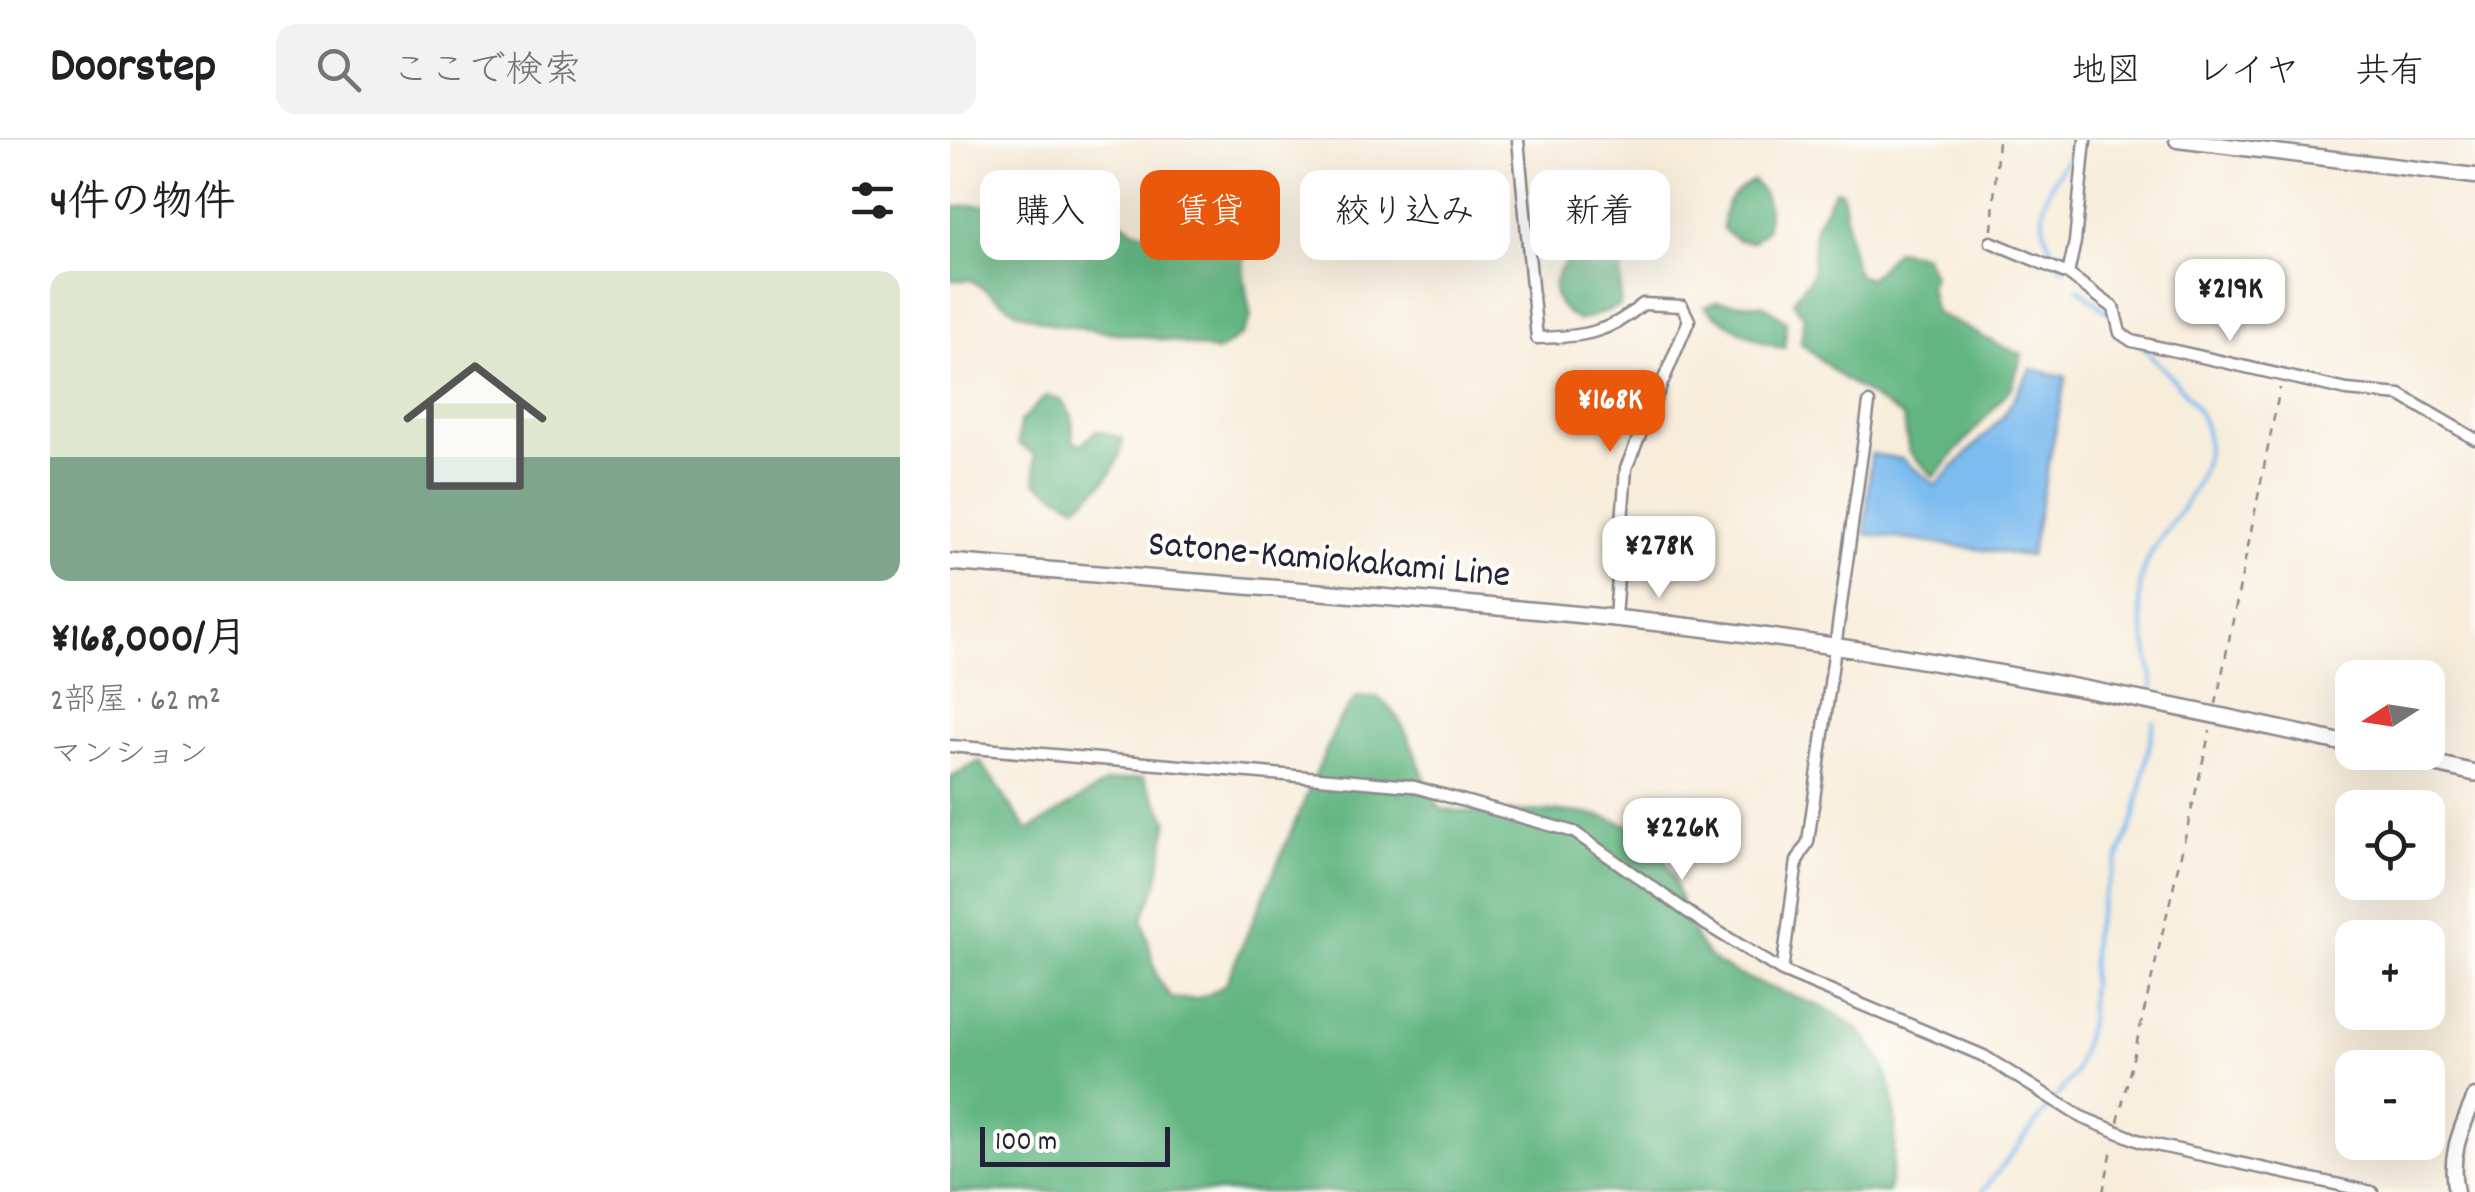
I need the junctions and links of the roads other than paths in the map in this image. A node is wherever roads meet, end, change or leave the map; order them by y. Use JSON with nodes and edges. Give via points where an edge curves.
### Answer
{"nodes":[{"id":1,"x":1518,"y":140,"type":"edge"},
{"id":2,"x":2085,"y":140,"type":"edge"},
{"id":3,"x":2177,"y":140,"type":"edge"},
{"id":4,"x":2475,"y":176,"type":"edge"},
{"id":5,"x":1991,"y":242,"type":"road end"},
{"id":6,"x":2068,"y":274,"type":"junction"},
{"id":7,"x":1869,"y":403,"type":"dead end"},
{"id":8,"x":2475,"y":439,"type":"edge"},
{"id":9,"x":950,"y":562,"type":"edge"},
{"id":10,"x":1615,"y":618,"type":"junction"},
{"id":11,"x":1837,"y":647,"type":"junction"},
{"id":12,"x":2335,"y":741,"type":"edge"},
{"id":13,"x":950,"y":746,"type":"edge"},
{"id":14,"x":2445,"y":765,"type":"edge"},
{"id":15,"x":2475,"y":772,"type":"edge"},
{"id":16,"x":1782,"y":971,"type":"junction"},
{"id":17,"x":2475,"y":1097,"type":"edge"},
{"id":18,"x":2372,"y":1192,"type":"edge"},
{"id":19,"x":2456,"y":1192,"type":"edge"}],
"edges":[{"from":1,"to":10,"type":"street","via":[[1536,338],[1589,337],[1643,304],[1682,306],[1688,320],[1626,468]]},
{"from":2,"to":6,"type":"street"},
{"from":3,"to":4,"type":"street"},
{"from":5,"to":6,"type":"street"},
{"from":6,"to":8,"type":"street","via":[[2114,308],[2120,333],[2132,341],[2347,390],[2400,395]]},
{"from":7,"to":11,"type":"street"},
{"from":9,"to":10,"type":"main road","name":"Satone-Kamiokakami Line"},
{"from":10,"to":11,"type":"main road","name":"Satone-Kamiokakami Line"},
{"from":11,"to":12,"type":"main road","name":"Satone-Kamiokakami Line"},
{"from":11,"to":16,"type":"street"},
{"from":13,"to":16,"type":"street","via":[[1429,791],[1574,832]]},
{"from":14,"to":15,"type":"main road"},
{"from":16,"to":18,"type":"street","via":[[1984,1056],[2081,1117],[2142,1142]]},
{"from":17,"to":19,"type":"street","via":[[2456,1144]]}]}
